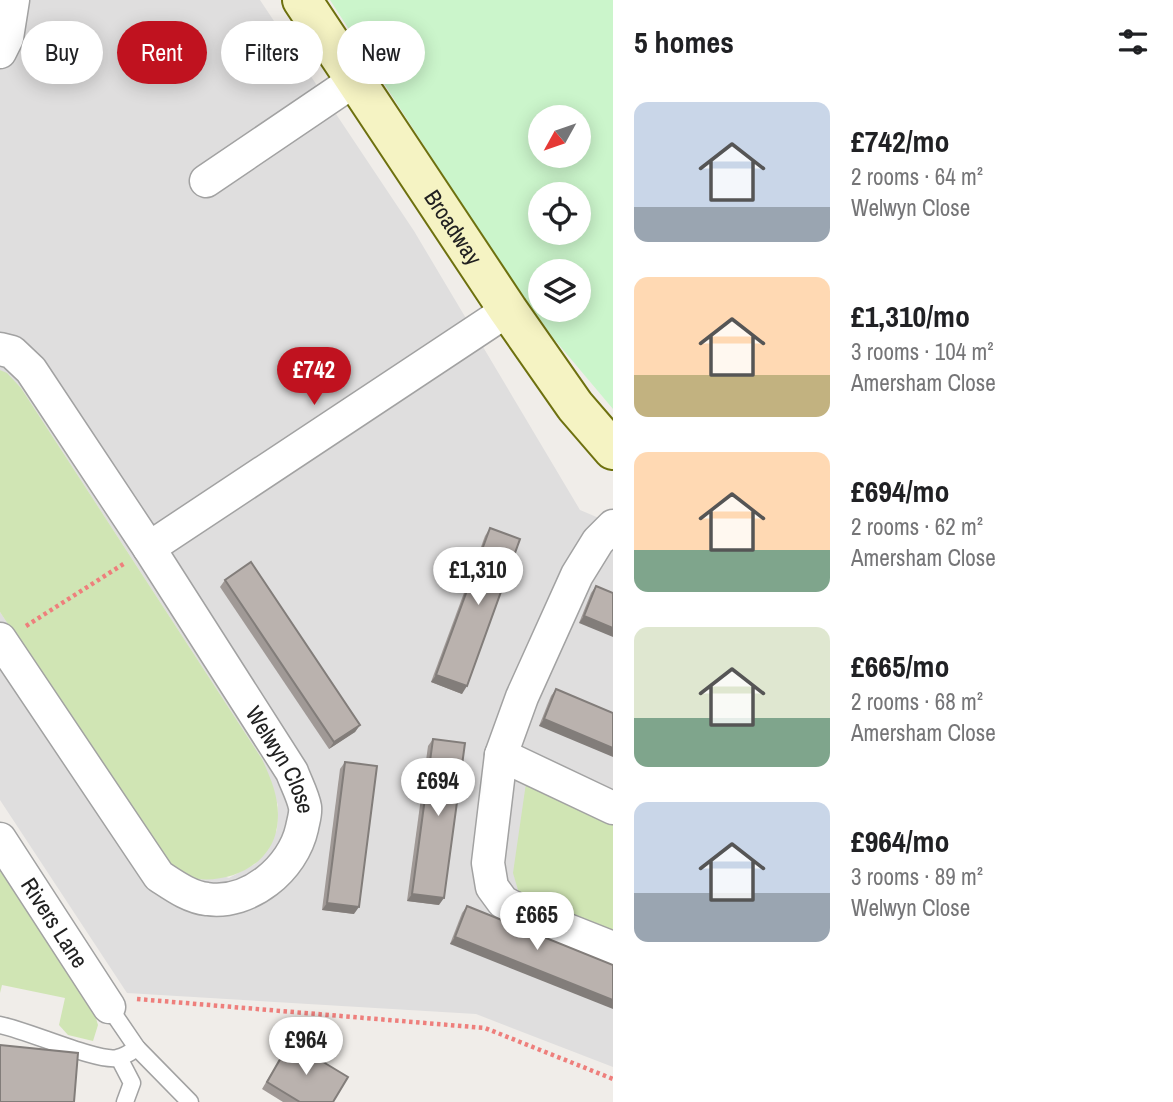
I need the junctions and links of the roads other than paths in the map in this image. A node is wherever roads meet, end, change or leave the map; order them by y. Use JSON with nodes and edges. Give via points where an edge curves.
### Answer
{"nodes":[{"id":1,"x":13,"y":0,"type":"edge"},
{"id":2,"x":302,"y":0,"type":"edge"},
{"id":3,"x":0,"y":52,"type":"edge"},
{"id":4,"x":337,"y":53,"type":"edge"},
{"id":5,"x":349,"y":84,"type":"edge"},
{"id":6,"x":358,"y":84,"type":"edge"},
{"id":7,"x":206,"y":181,"type":"dead end"},
{"id":8,"x":508,"y":310,"type":"junction"},
{"id":9,"x":0,"y":349,"type":"edge"},
{"id":10,"x":613,"y":450,"type":"edge"},
{"id":11,"x":613,"y":526,"type":"edge"},
{"id":12,"x":149,"y":548,"type":"junction"},
{"id":13,"x":1,"y":641,"type":"edge"},
{"id":14,"x":501,"y":755,"type":"junction"},
{"id":15,"x":613,"y":808,"type":"edge"},
{"id":16,"x":0,"y":839,"type":"edge"},
{"id":17,"x":613,"y":948,"type":"edge"},
{"id":18,"x":101,"y":995,"type":"joint"},
{"id":19,"x":0,"y":1025,"type":"edge"},
{"id":20,"x":137,"y":1048,"type":"junction"},
{"id":21,"x":119,"y":1058,"type":"junction"},
{"id":22,"x":125,"y":1102,"type":"edge"},
{"id":23,"x":190,"y":1102,"type":"edge"}],
"edges":[{"from":1,"to":3,"type":"street"},
{"from":2,"to":4,"type":"street","name":"Broadway"},
{"from":5,"to":7,"type":"street"},
{"from":6,"to":8,"type":"street","name":"Broadway"},
{"from":8,"to":10,"type":"street","name":"Broadway"},
{"from":8,"to":12,"type":"street"},
{"from":9,"to":12,"type":"street","name":"Welwyn Close","via":[[12,352],[31,370]]},
{"from":11,"to":14,"type":"street","via":[[577,575]]},
{"from":12,"to":13,"type":"street","name":"Welwyn Close","via":[[292,772],[306,809],[299,840],[281,869],[256,890],[206,899],[159,876]]},
{"from":14,"to":15,"type":"street"},
{"from":14,"to":17,"type":"street","via":[[488,863],[492,887],[503,902],[522,912]]},
{"from":16,"to":18,"type":"street","name":"Rivers Lane"},
{"from":18,"to":20,"type":"lane"},
{"from":19,"to":21,"type":"lane","via":[[102,1057]]},
{"from":20,"to":21,"type":"lane"},
{"from":20,"to":23,"type":"lane"},
{"from":21,"to":22,"type":"lane","via":[[132,1083]]}]}
